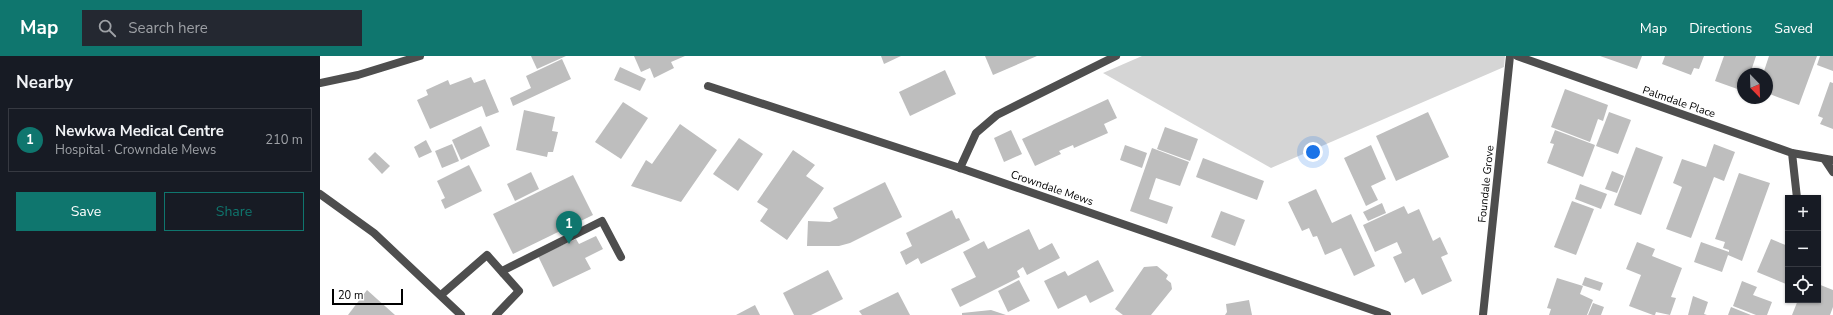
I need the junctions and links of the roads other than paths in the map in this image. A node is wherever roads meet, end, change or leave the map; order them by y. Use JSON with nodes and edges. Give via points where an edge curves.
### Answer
{"nodes":[{"id":1,"x":420,"y":56,"type":"edge"},
{"id":2,"x":1116,"y":56,"type":"edge"},
{"id":3,"x":1510,"y":56,"type":"edge"},
{"id":4,"x":1517,"y":56,"type":"edge"},
{"id":5,"x":320,"y":83,"type":"edge"},
{"id":6,"x":708,"y":86,"type":"dead end"},
{"id":7,"x":1792,"y":153,"type":"junction"},
{"id":8,"x":1829,"y":160,"type":"edge"},
{"id":9,"x":960,"y":168,"type":"junction"},
{"id":10,"x":1833,"y":172,"type":"edge"},
{"id":11,"x":320,"y":194,"type":"edge"},
{"id":12,"x":1797,"y":195,"type":"edge"},
{"id":13,"x":621,"y":257,"type":"dead end"},
{"id":14,"x":503,"y":273,"type":"junction"},
{"id":15,"x":441,"y":295,"type":"junction"},
{"id":16,"x":461,"y":315,"type":"edge"},
{"id":17,"x":496,"y":315,"type":"edge"},
{"id":18,"x":1387,"y":315,"type":"edge"},
{"id":19,"x":1483,"y":315,"type":"edge"}],
"edges":[{"from":1,"to":5,"type":"street","via":[[358,75]]},
{"from":2,"to":9,"type":"street","via":[[997,115],[976,133]]},
{"from":3,"to":19,"type":"street","name":"Foundale Grove"},
{"from":4,"to":7,"type":"street","name":"Palmdale Place"},
{"from":6,"to":9,"type":"street","name":"Crowndale Mews"},
{"from":7,"to":8,"type":"street","name":"Palmdale Place"},
{"from":7,"to":12,"type":"street"},
{"from":8,"to":10,"type":"street"},
{"from":9,"to":18,"type":"street","name":"Crowndale Mews"},
{"from":11,"to":15,"type":"street","via":[[374,233]]},
{"from":13,"to":14,"type":"street","via":[[602,221],[502,271]]},
{"from":14,"to":15,"type":"street","via":[[487,255]]},
{"from":14,"to":17,"type":"street","via":[[519,291]]},
{"from":15,"to":16,"type":"street"}]}
